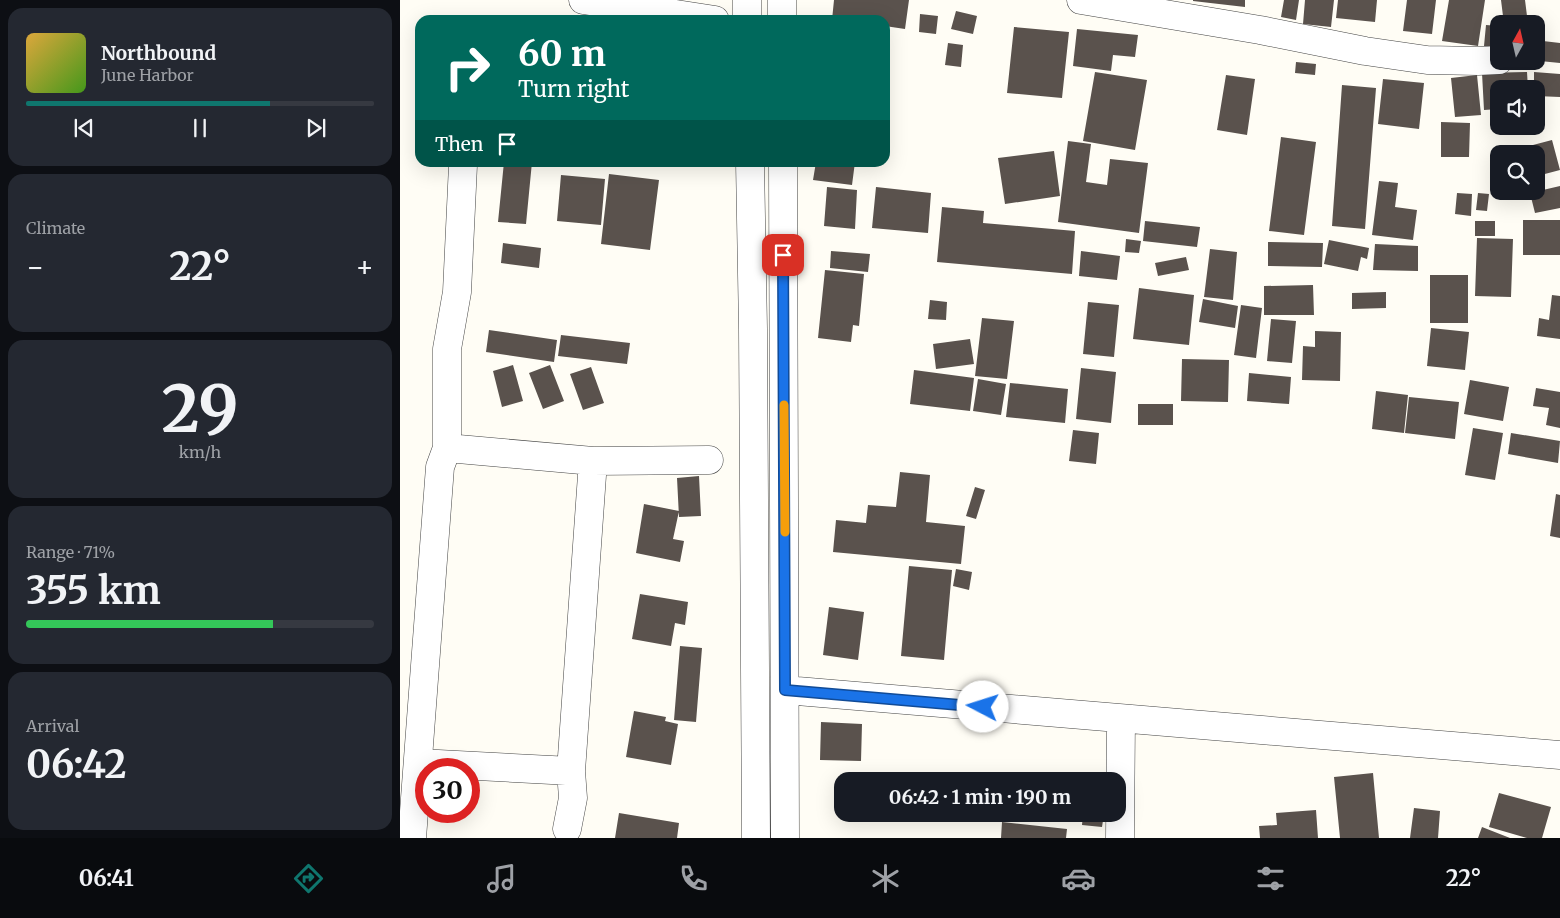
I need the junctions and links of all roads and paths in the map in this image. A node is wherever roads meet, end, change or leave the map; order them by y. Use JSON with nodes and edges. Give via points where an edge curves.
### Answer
{"nodes":[{"id":1,"x":583,"y":0,"type":"edge"},
{"id":2,"x":747,"y":0,"type":"edge"},
{"id":3,"x":782,"y":0,"type":"edge"},
{"id":4,"x":1081,"y":0,"type":"edge"},
{"id":5,"x":682,"y":15,"type":"edge"},
{"id":6,"x":747,"y":15,"type":"edge"},
{"id":7,"x":782,"y":15,"type":"edge"},
{"id":8,"x":1490,"y":60,"type":"edge"},
{"id":9,"x":463,"y":167,"type":"edge"},
{"id":10,"x":750,"y":167,"type":"edge"},
{"id":11,"x":783,"y":167,"type":"edge"},
{"id":12,"x":753,"y":329,"type":"junction"},
{"id":13,"x":784,"y":329,"type":"junction"},
{"id":14,"x":447,"y":448,"type":"junction"},
{"id":15,"x":709,"y":460,"type":"dead end"},
{"id":16,"x":593,"y":461,"type":"junction"},
{"id":17,"x":785,"y":690,"type":"junction"},
{"id":18,"x":1121,"y":718,"type":"junction"},
{"id":19,"x":1560,"y":755,"type":"edge"},
{"id":20,"x":419,"y":758,"type":"edge"},
{"id":21,"x":480,"y":766,"type":"edge"},
{"id":22,"x":571,"y":771,"type":"junction"},
{"id":23,"x":415,"y":806,"type":"edge"},
{"id":24,"x":567,"y":828,"type":"dead end"},
{"id":25,"x":412,"y":838,"type":"edge"},
{"id":26,"x":756,"y":838,"type":"edge"},
{"id":27,"x":785,"y":838,"type":"edge"},
{"id":28,"x":1120,"y":838,"type":"edge"}],
"edges":[{"from":1,"to":5,"type":"street"},
{"from":2,"to":6,"type":"street"},
{"from":3,"to":7,"type":"street"},
{"from":4,"to":8,"type":"street","via":[[1365,51],[1427,60]]},
{"from":9,"to":14,"type":"street","via":[[457,292],[447,348]]},
{"from":10,"to":12,"type":"street"},
{"from":11,"to":13,"type":"street"},
{"from":12,"to":13,"type":"street"},
{"from":12,"to":26,"type":"street"},
{"from":13,"to":17,"type":"street"},
{"from":14,"to":16,"type":"street"},
{"from":14,"to":20,"type":"street","via":[[440,467]]},
{"from":15,"to":16,"type":"street"},
{"from":16,"to":22,"type":"street"},
{"from":17,"to":18,"type":"street"},
{"from":17,"to":27,"type":"street"},
{"from":18,"to":19,"type":"street"},
{"from":18,"to":28,"type":"street"},
{"from":21,"to":22,"type":"street"},
{"from":22,"to":24,"type":"street","via":[[573,798]]},
{"from":23,"to":25,"type":"street"}]}
